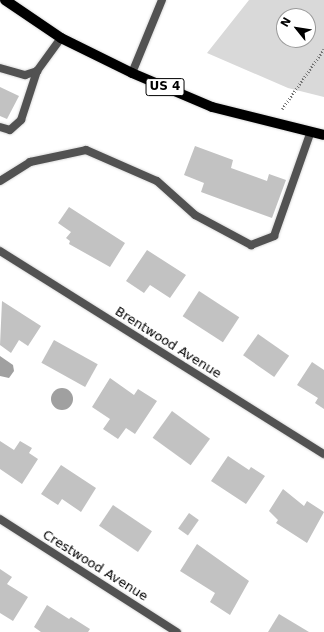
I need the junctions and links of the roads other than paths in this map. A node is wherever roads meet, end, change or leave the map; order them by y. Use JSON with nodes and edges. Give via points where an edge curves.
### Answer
{"nodes":[{"id":1,"x":5,"y":0,"type":"edge"},
{"id":2,"x":162,"y":0,"type":"edge"},
{"id":3,"x":61,"y":38,"type":"junction"},
{"id":4,"x":0,"y":68,"type":"edge"},
{"id":5,"x":37,"y":71,"type":"junction"},
{"id":6,"x":132,"y":73,"type":"junction"},
{"id":7,"x":0,"y":127,"type":"edge"},
{"id":8,"x":310,"y":131,"type":"junction"},
{"id":9,"x":324,"y":135,"type":"edge"},
{"id":10,"x":0,"y":181,"type":"edge"},
{"id":11,"x":0,"y":251,"type":"edge"},
{"id":12,"x":324,"y":454,"type":"edge"},
{"id":13,"x":0,"y":519,"type":"edge"},
{"id":14,"x":176,"y":632,"type":"edge"}],
"edges":[{"from":1,"to":3,"type":"main road","number":"US 4"},
{"from":2,"to":6,"type":"street"},
{"from":3,"to":5,"type":"street"},
{"from":3,"to":6,"type":"main road","number":"US 4"},
{"from":4,"to":5,"type":"street","via":[[25,75]]},
{"from":5,"to":7,"type":"street","via":[[21,120],[10,130]]},
{"from":6,"to":8,"type":"main road","number":"US 4","via":[[212,107]]},
{"from":8,"to":9,"type":"main road","number":"US 4"},
{"from":8,"to":10,"type":"street","via":[[274,236],[251,245],[195,215],[157,181],[86,150],[30,162]]},
{"from":11,"to":12,"type":"street","name":"Brentwood Avenue"},
{"from":13,"to":14,"type":"street","name":"Crestwood Avenue"}]}
